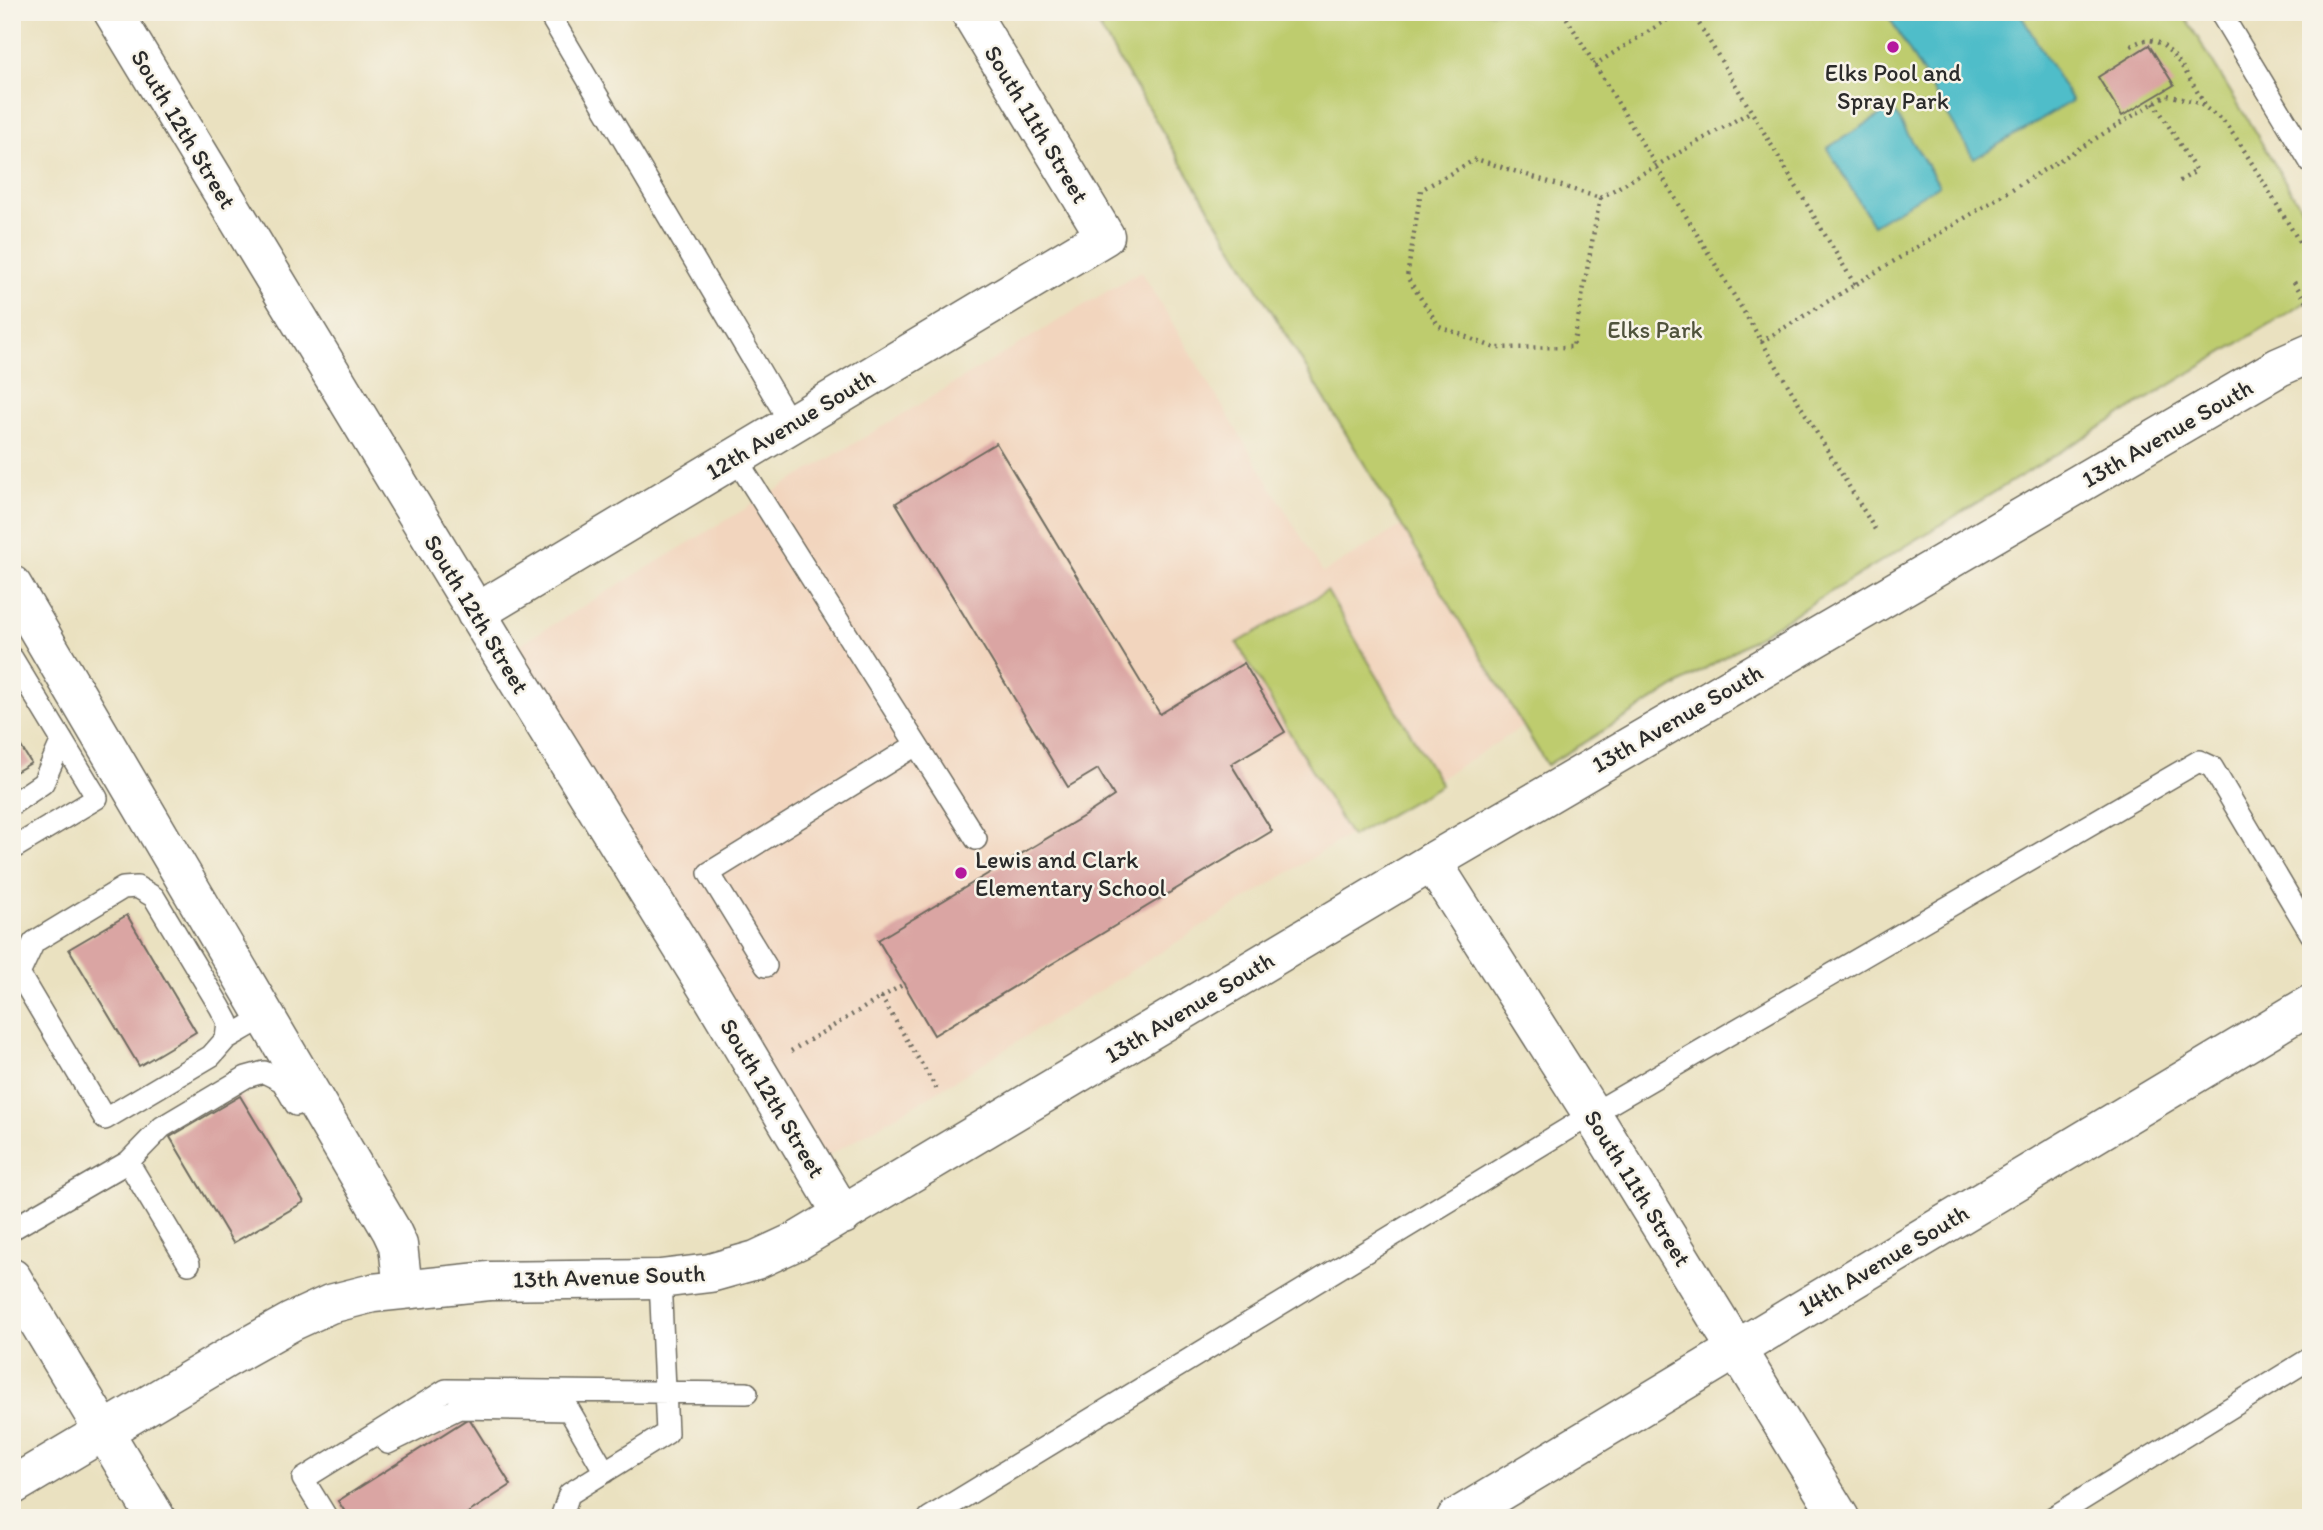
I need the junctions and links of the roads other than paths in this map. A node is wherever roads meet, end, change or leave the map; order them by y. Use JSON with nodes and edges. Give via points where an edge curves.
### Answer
{"nodes":[{"id":1,"x":113,"y":12,"type":"edge"},
{"id":2,"x":548,"y":12,"type":"edge"},
{"id":3,"x":970,"y":12,"type":"edge"},
{"id":4,"x":2220,"y":12,"type":"edge"},
{"id":5,"x":2311,"y":163,"type":"edge"},
{"id":6,"x":1105,"y":236,"type":"joint"},
{"id":7,"x":2311,"y":353,"type":"edge"},
{"id":8,"x":791,"y":424,"type":"junction"},
{"id":9,"x":735,"y":457,"type":"junction"},
{"id":10,"x":12,"y":585,"type":"edge"},
{"id":11,"x":477,"y":613,"type":"junction"},
{"id":12,"x":12,"y":658,"type":"edge"},
{"id":13,"x":62,"y":740,"type":"junction"},
{"id":14,"x":916,"y":746,"type":"junction"},
{"id":15,"x":12,"y":804,"type":"edge"},
{"id":16,"x":976,"y":839,"type":"dead end"},
{"id":17,"x":12,"y":849,"type":"edge"},
{"id":18,"x":1432,"y":862,"type":"junction"},
{"id":19,"x":164,"y":883,"type":"junction"},
{"id":20,"x":2311,"y":934,"type":"edge"},
{"id":21,"x":766,"y":966,"type":"dead end"},
{"id":22,"x":15,"y":976,"type":"edge"},
{"id":23,"x":2311,"y":1004,"type":"edge"},
{"id":24,"x":264,"y":1017,"type":"junction"},
{"id":25,"x":226,"y":1039,"type":"junction"},
{"id":26,"x":1592,"y":1114,"type":"junction"},
{"id":27,"x":340,"y":1144,"type":"junction"},
{"id":28,"x":128,"y":1162,"type":"junction"},
{"id":29,"x":843,"y":1215,"type":"junction"},
{"id":30,"x":12,"y":1229,"type":"edge"},
{"id":31,"x":189,"y":1264,"type":"dead end"},
{"id":32,"x":12,"y":1278,"type":"edge"},
{"id":33,"x":660,"y":1279,"type":"junction"},
{"id":34,"x":403,"y":1289,"type":"junction"},
{"id":35,"x":1737,"y":1347,"type":"junction"},
{"id":36,"x":2311,"y":1358,"type":"edge"},
{"id":37,"x":665,"y":1393,"type":"junction"},
{"id":38,"x":747,"y":1393,"type":"dead end"},
{"id":39,"x":105,"y":1431,"type":"junction"},
{"id":40,"x":377,"y":1433,"type":"junction"},
{"id":41,"x":605,"y":1472,"type":"junction"},
{"id":42,"x":12,"y":1486,"type":"edge"},
{"id":43,"x":156,"y":1518,"type":"edge"},
{"id":44,"x":327,"y":1518,"type":"edge"},
{"id":45,"x":561,"y":1518,"type":"edge"},
{"id":46,"x":929,"y":1518,"type":"edge"},
{"id":47,"x":1456,"y":1518,"type":"edge"},
{"id":48,"x":1840,"y":1518,"type":"edge"},
{"id":49,"x":2052,"y":1518,"type":"edge"}],
"edges":[{"from":1,"to":11,"type":"street","name":"South 12th Street"},
{"from":2,"to":8,"type":"lane"},
{"from":3,"to":6,"type":"street","name":"South 11th Street"},
{"from":4,"to":5,"type":"lane"},
{"from":6,"to":8,"type":"street","name":"12th Avenue South"},
{"from":7,"to":18,"type":"street","name":"13th Avenue South","via":[[2279,367]]},
{"from":8,"to":9,"type":"street","name":"12th Avenue South"},
{"from":9,"to":11,"type":"street","name":"12th Avenue South"},
{"from":9,"to":14,"type":"lane"},
{"from":10,"to":19,"type":"street"},
{"from":11,"to":29,"type":"street","name":"South 12th Street"},
{"from":12,"to":13,"type":"lane"},
{"from":13,"to":15,"type":"lane","via":[[43,783]]},
{"from":13,"to":17,"type":"lane","via":[[97,797]]},
{"from":14,"to":16,"type":"lane"},
{"from":14,"to":21,"type":"lane","via":[[709,873]]},
{"from":18,"to":26,"type":"street","name":"South 11th Street"},
{"from":18,"to":29,"type":"street","name":"13th Avenue South"},
{"from":19,"to":22,"type":"lane","via":[[123,888],[34,942]]},
{"from":19,"to":24,"type":"street"},
{"from":19,"to":25,"type":"lane","via":[[154,897],[228,1022]]},
{"from":20,"to":26,"type":"lane","via":[[2212,767],[2199,761]]},
{"from":22,"to":25,"type":"lane","via":[[105,1119],[211,1056]]},
{"from":23,"to":35,"type":"street","name":"14th Avenue South"},
{"from":24,"to":25,"type":"lane"},
{"from":24,"to":27,"type":"street"},
{"from":26,"to":35,"type":"street","name":"South 11th Street"},
{"from":26,"to":46,"type":"lane"},
{"from":27,"to":28,"type":"lane","via":[[327,1145],[314,1135],[282,1081],[264,1072],[246,1077],[162,1127]]},
{"from":27,"to":34,"type":"street","via":[[398,1245]]},
{"from":28,"to":30,"type":"lane"},
{"from":28,"to":31,"type":"lane"},
{"from":29,"to":33,"type":"street","name":"13th Avenue South","via":[[756,1260],[710,1273]]},
{"from":32,"to":39,"type":"street"},
{"from":33,"to":34,"type":"street","name":"13th Avenue South","via":[[489,1281]]},
{"from":33,"to":37,"type":"lane"},
{"from":34,"to":39,"type":"street","name":"13th Avenue South","via":[[330,1304],[291,1322]]},
{"from":35,"to":47,"type":"street","name":"14th Avenue South"},
{"from":35,"to":48,"type":"street","name":"South 11th Street"},
{"from":36,"to":49,"type":"lane"},
{"from":37,"to":38,"type":"lane"},
{"from":37,"to":40,"type":"lane","via":[[446,1390]]},
{"from":37,"to":41,"type":"lane","via":[[667,1433]]},
{"from":39,"to":42,"type":"street","name":"13th Avenue South"},
{"from":39,"to":43,"type":"street"},
{"from":40,"to":41,"type":"lane","via":[[388,1443],[458,1408],[569,1410]]},
{"from":40,"to":44,"type":"lane","via":[[303,1479]]},
{"from":41,"to":45,"type":"lane","via":[[569,1494]]}]}
